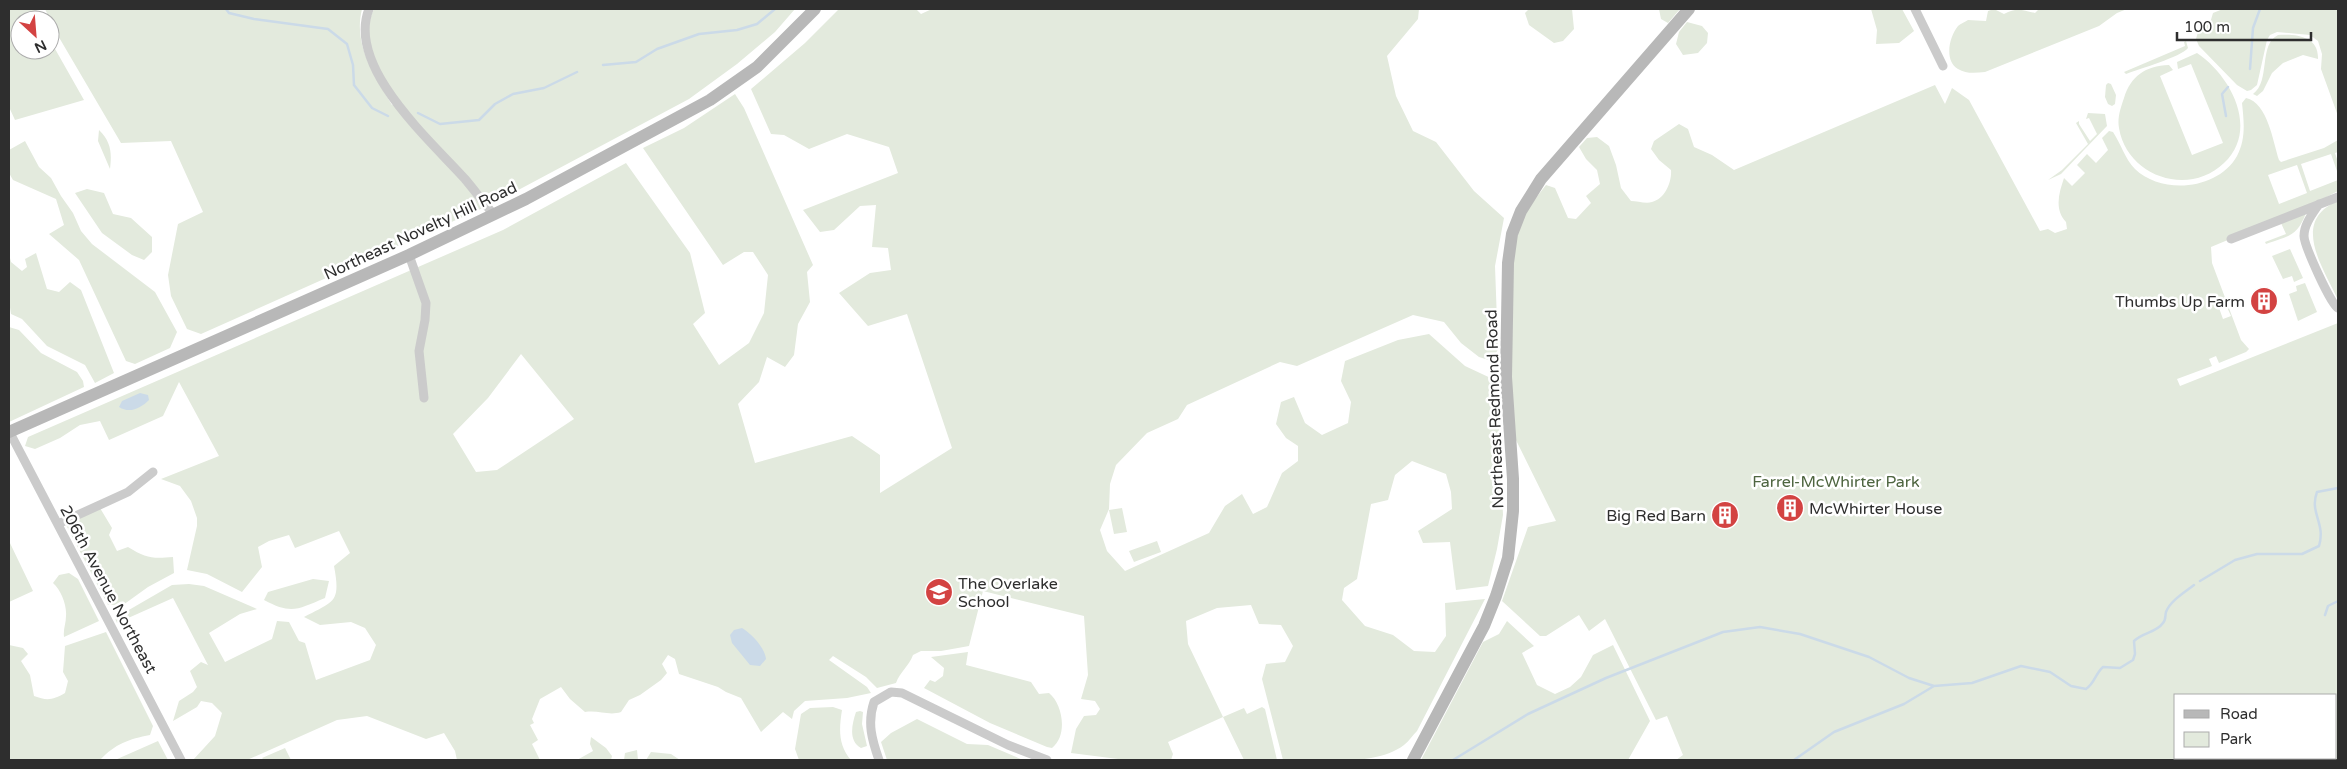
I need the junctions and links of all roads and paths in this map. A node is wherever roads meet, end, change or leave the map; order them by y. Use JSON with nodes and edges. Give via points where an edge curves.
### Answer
{"nodes":[{"id":1,"x":369,"y":9,"type":"edge"},
{"id":2,"x":815,"y":9,"type":"edge"},
{"id":3,"x":1689,"y":9,"type":"edge"},
{"id":4,"x":1915,"y":9,"type":"edge"},
{"id":5,"x":1943,"y":66,"type":"dead end"},
{"id":6,"x":2338,"y":197,"type":"edge"},
{"id":7,"x":2319,"y":204,"type":"junction"},
{"id":8,"x":494,"y":215,"type":"junction"},
{"id":9,"x":2231,"y":239,"type":"dead end"},
{"id":10,"x":409,"y":255,"type":"junction"},
{"id":11,"x":2338,"y":308,"type":"edge"},
{"id":12,"x":424,"y":398,"type":"dead end"},
{"id":13,"x":9,"y":432,"type":"edge"},
{"id":14,"x":153,"y":472,"type":"dead end"},
{"id":15,"x":58,"y":524,"type":"junction"},
{"id":16,"x":181,"y":760,"type":"edge"},
{"id":17,"x":879,"y":760,"type":"edge"},
{"id":18,"x":1047,"y":760,"type":"edge"},
{"id":19,"x":1414,"y":760,"type":"edge"}],
"edges":[{"from":1,"to":8,"type":"street","via":[[365,29],[369,52],[383,83],[402,112]]},
{"from":2,"to":8,"type":"main road","name":"Northeast Novelty Hill Road","via":[[757,67],[710,100]]},
{"from":3,"to":19,"type":"main road","name":"Northeast Redmond Road","via":[[1541,179],[1521,211],[1512,234],[1508,263],[1506,377],[1513,512],[1508,558],[1484,626]]},
{"from":4,"to":5,"type":"street"},
{"from":6,"to":7,"type":"street"},
{"from":7,"to":9,"type":"street"},
{"from":7,"to":11,"type":"street","via":[[2308,220],[2304,236],[2328,295],[2334,307]]},
{"from":8,"to":10,"type":"main road","name":"Northeast Novelty Hill Road"},
{"from":10,"to":12,"type":"street","via":[[426,303],[419,351]]},
{"from":10,"to":13,"type":"main road","name":"Northeast Novelty Hill Road"},
{"from":13,"to":15,"type":"street","name":"206th Avenue Northeast"},
{"from":14,"to":15,"type":"street","via":[[128,492]]},
{"from":15,"to":16,"type":"street","name":"206th Avenue Northeast"},
{"from":17,"to":18,"type":"street","via":[[871,734],[870,714],[874,702],[891,692],[902,693],[1008,745]]}]}
